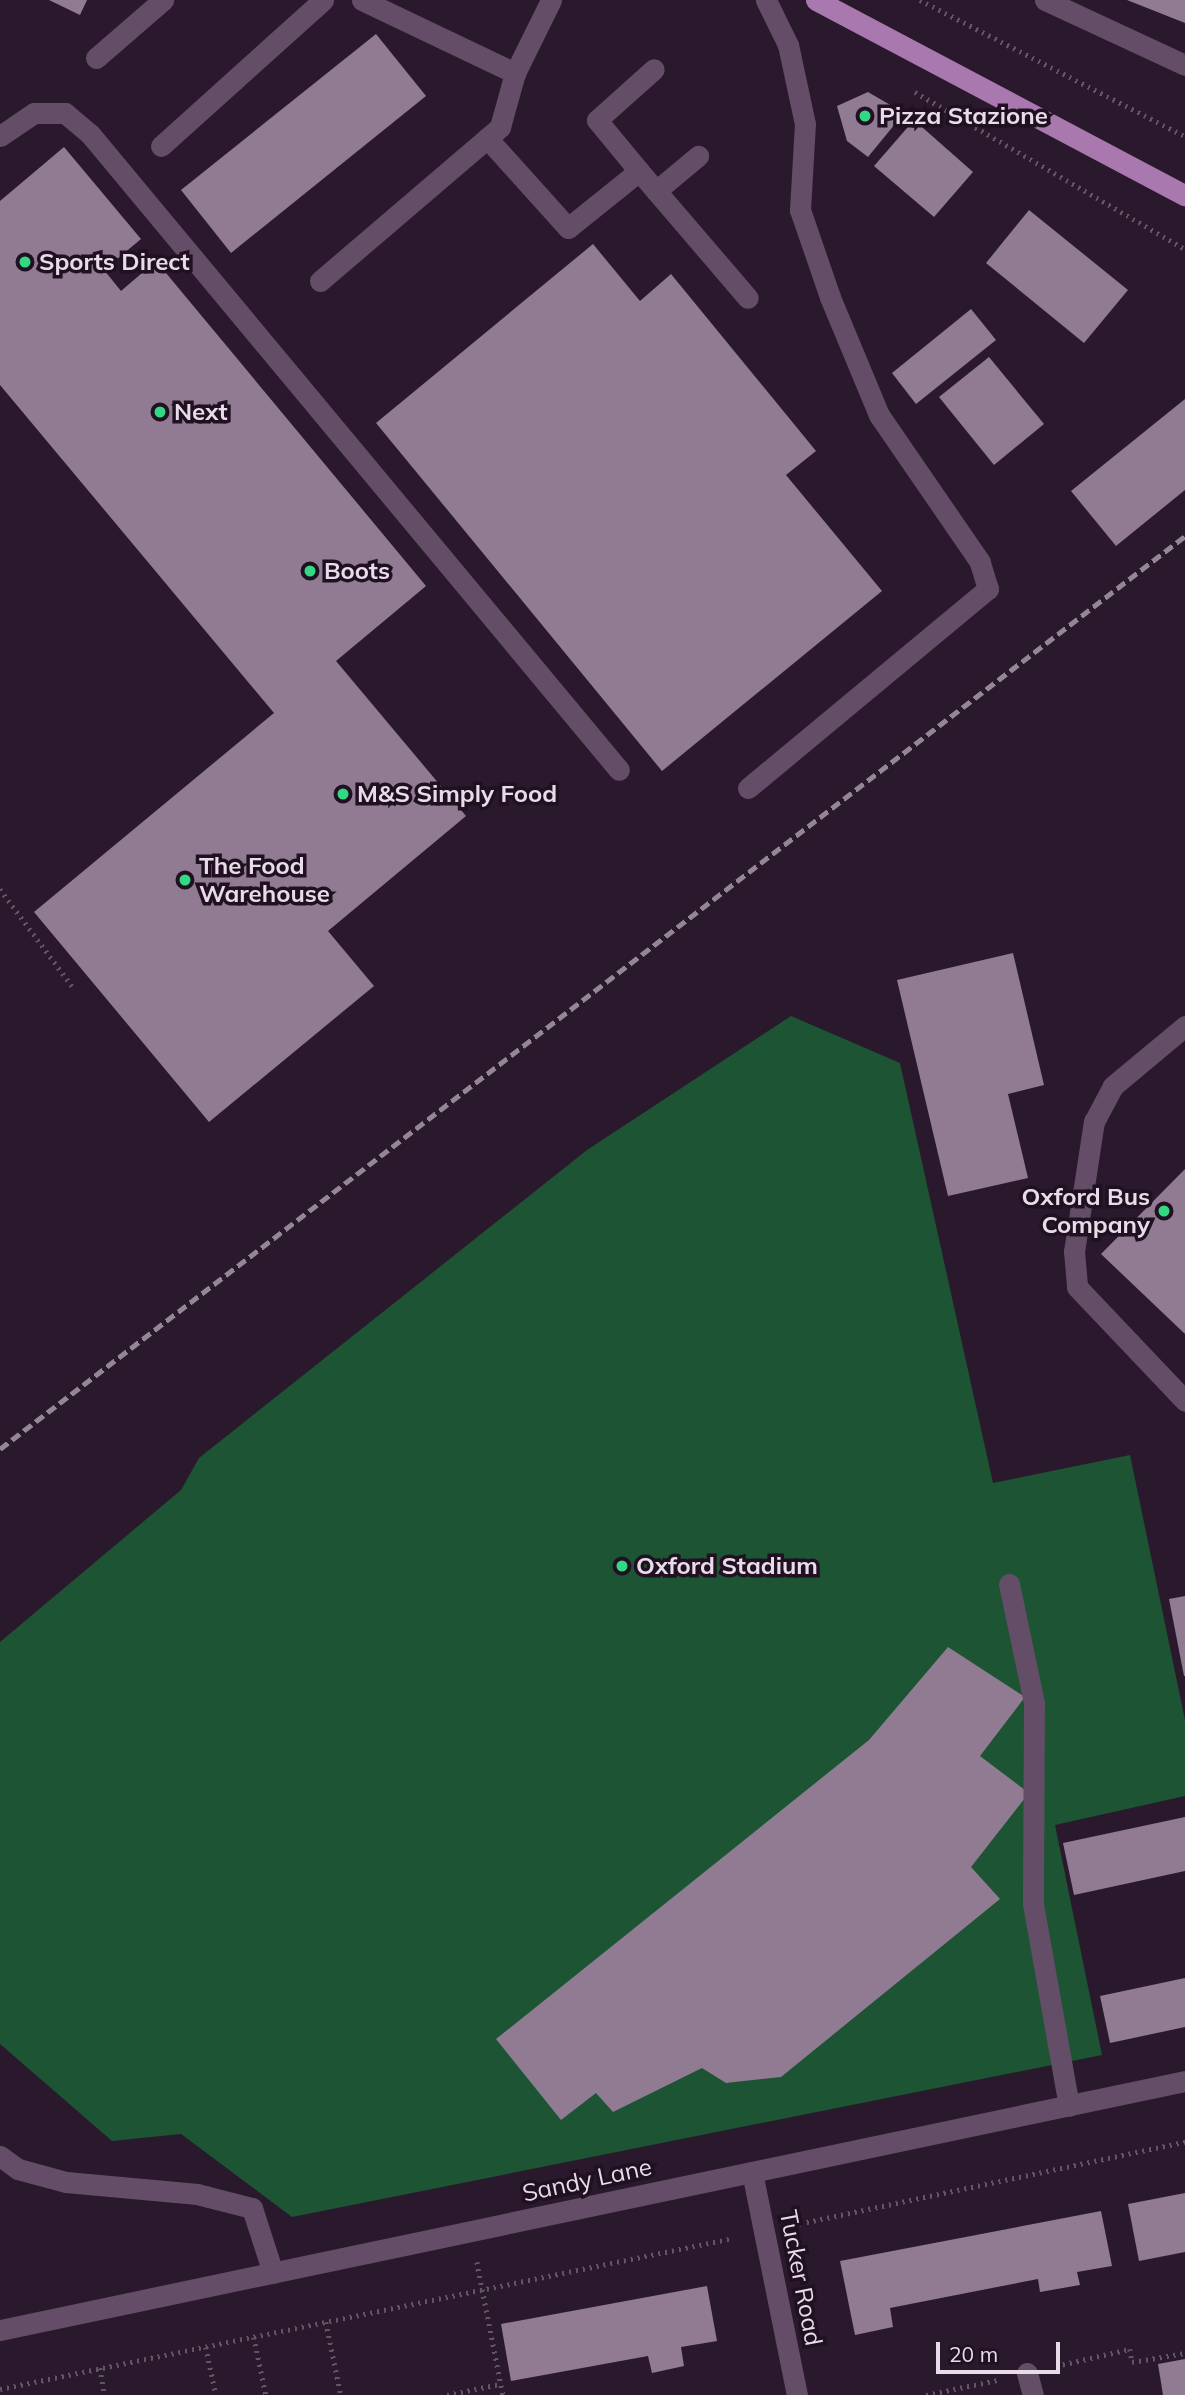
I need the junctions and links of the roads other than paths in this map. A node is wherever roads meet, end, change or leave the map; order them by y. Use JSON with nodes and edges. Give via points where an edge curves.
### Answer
{"nodes":[{"id":1,"x":163,"y":0,"type":"edge"},
{"id":2,"x":323,"y":0,"type":"edge"},
{"id":3,"x":362,"y":0,"type":"edge"},
{"id":4,"x":551,"y":0,"type":"edge"},
{"id":5,"x":766,"y":0,"type":"edge"},
{"id":6,"x":816,"y":0,"type":"edge"},
{"id":7,"x":1045,"y":0,"type":"edge"},
{"id":8,"x":96,"y":58,"type":"dead end"},
{"id":9,"x":1185,"y":65,"type":"edge"},
{"id":10,"x":654,"y":69,"type":"dead end"},
{"id":11,"x":515,"y":73,"type":"junction"},
{"id":12,"x":0,"y":135,"type":"edge"},
{"id":13,"x":487,"y":138,"type":"junction"},
{"id":14,"x":161,"y":146,"type":"dead end"},
{"id":15,"x":698,"y":156,"type":"dead end"},
{"id":16,"x":639,"y":171,"type":"junction"},
{"id":17,"x":656,"y":191,"type":"junction"},
{"id":18,"x":1185,"y":195,"type":"edge"},
{"id":19,"x":320,"y":281,"type":"dead end"},
{"id":20,"x":748,"y":298,"type":"dead end"},
{"id":21,"x":619,"y":770,"type":"dead end"},
{"id":22,"x":748,"y":788,"type":"dead end"},
{"id":23,"x":1185,"y":1026,"type":"edge"},
{"id":24,"x":1185,"y":1401,"type":"edge"},
{"id":25,"x":1009,"y":1584,"type":"dead end"},
{"id":26,"x":1185,"y":2081,"type":"edge"},
{"id":27,"x":1069,"y":2106,"type":"junction"},
{"id":28,"x":0,"y":2156,"type":"edge"},
{"id":29,"x":752,"y":2172,"type":"junction"},
{"id":30,"x":273,"y":2273,"type":"junction"},
{"id":31,"x":0,"y":2330,"type":"edge"},
{"id":32,"x":1027,"y":2373,"type":"road end"},
{"id":33,"x":797,"y":2395,"type":"edge"},
{"id":34,"x":1032,"y":2395,"type":"edge"}],
"edges":[{"from":1,"to":8,"type":"street"},
{"from":2,"to":14,"type":"street"},
{"from":3,"to":11,"type":"street"},
{"from":4,"to":11,"type":"street"},
{"from":5,"to":22,"type":"street","via":[[788,45],[805,124],[800,210],[830,297],[879,415],[980,562],[988,589]]},
{"from":6,"to":18,"type":"main road"},
{"from":7,"to":9,"type":"street"},
{"from":10,"to":16,"type":"street","via":[[597,120]]},
{"from":11,"to":13,"type":"street","via":[[500,127]]},
{"from":12,"to":21,"type":"street","via":[[34,113],[65,113],[90,134]]},
{"from":13,"to":16,"type":"street","via":[[568,228]]},
{"from":13,"to":19,"type":"street"},
{"from":15,"to":17,"type":"street"},
{"from":16,"to":17,"type":"street"},
{"from":17,"to":20,"type":"street"},
{"from":23,"to":24,"type":"street","via":[[1113,1086],[1094,1121],[1074,1251],[1077,1287]]},
{"from":25,"to":27,"type":"street","via":[[1034,1703],[1033,1904]]},
{"from":26,"to":27,"type":"street","name":"Sandy Lane"},
{"from":27,"to":29,"type":"street","name":"Sandy Lane"},
{"from":28,"to":30,"type":"street","via":[[18,2169],[66,2182],[197,2194],[252,2207]]},
{"from":29,"to":30,"type":"street","name":"Sandy Lane"},
{"from":29,"to":33,"type":"street","name":"Tucker Road"},
{"from":30,"to":31,"type":"street","name":"Sandy Lane"},
{"from":32,"to":34,"type":"street"}]}
